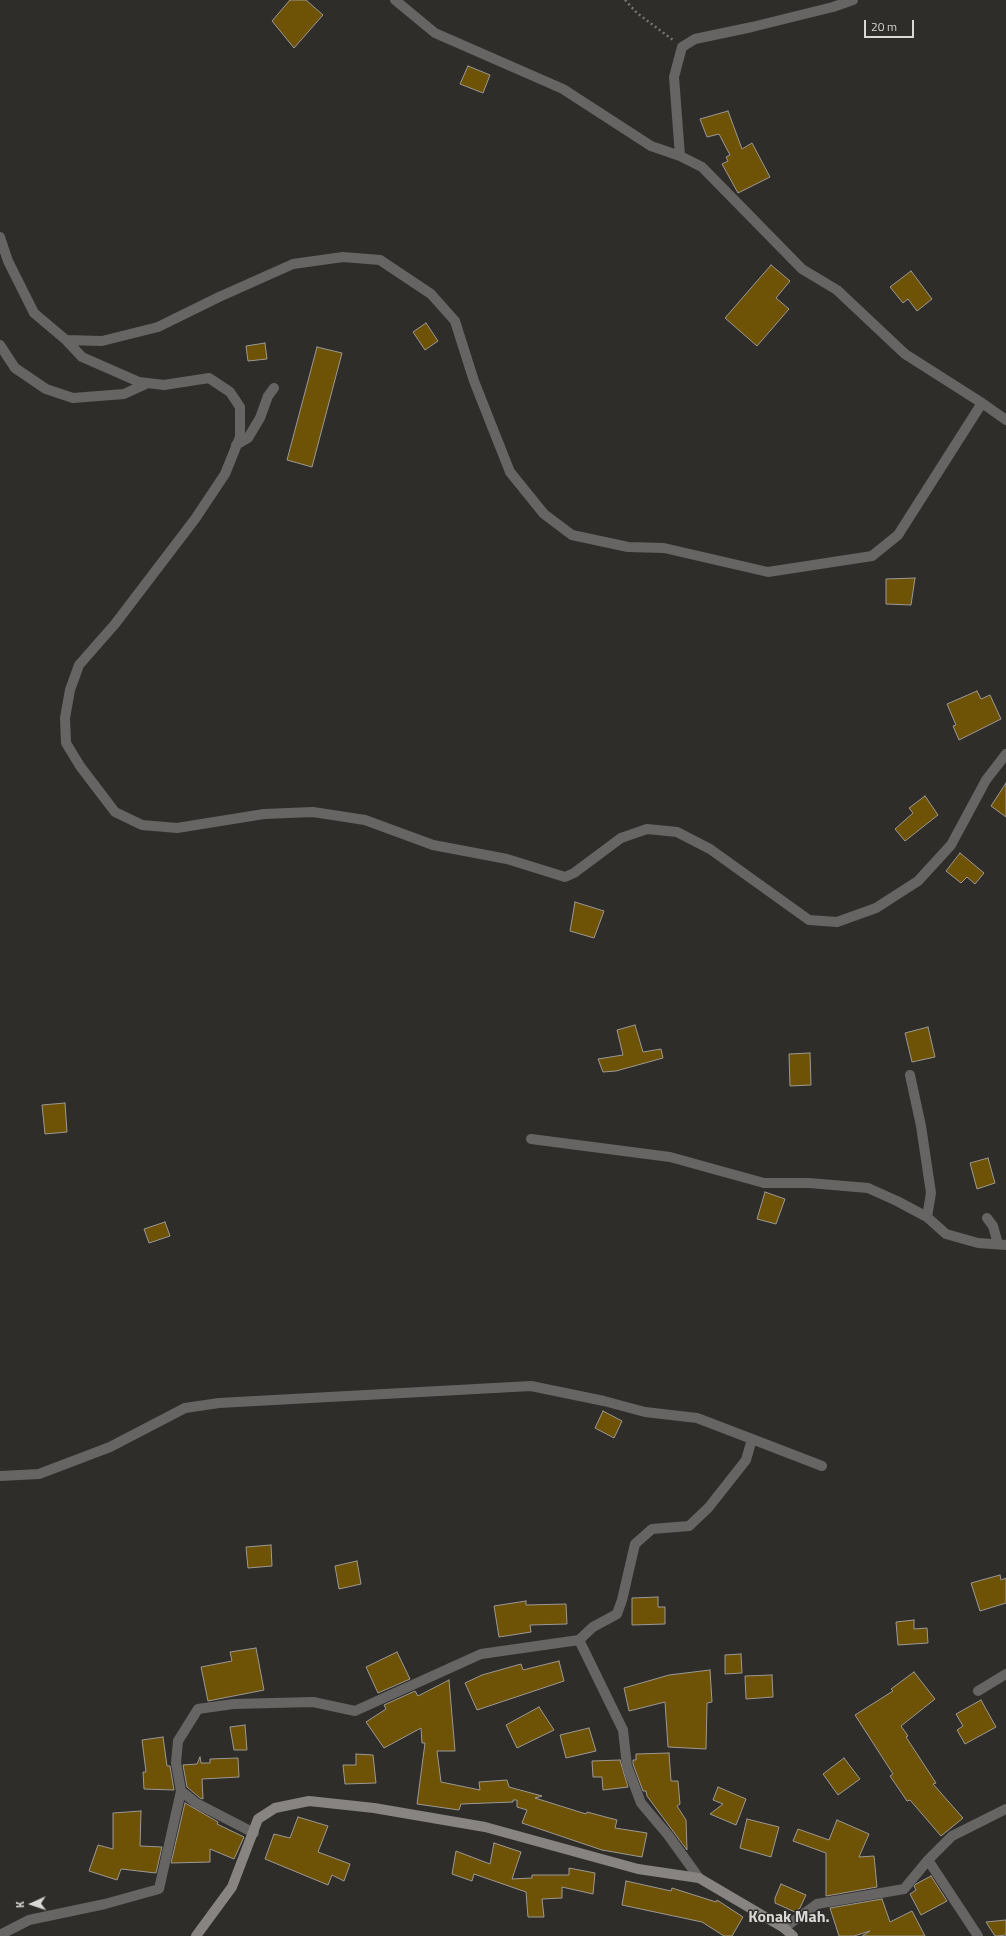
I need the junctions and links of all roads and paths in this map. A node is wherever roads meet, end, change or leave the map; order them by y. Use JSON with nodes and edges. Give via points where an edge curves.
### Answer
{"nodes":[{"id":1,"x":395,"y":0,"type":"edge"},
{"id":2,"x":625,"y":0,"type":"edge"},
{"id":3,"x":853,"y":0,"type":"edge"},
{"id":4,"x":682,"y":48,"type":"junction"},
{"id":5,"x":680,"y":156,"type":"junction"},
{"id":6,"x":0,"y":237,"type":"edge"},
{"id":7,"x":66,"y":340,"type":"junction"},
{"id":8,"x":0,"y":345,"type":"edge"},
{"id":9,"x":148,"y":383,"type":"junction"},
{"id":10,"x":274,"y":388,"type":"dead end"},
{"id":11,"x":982,"y":403,"type":"junction"},
{"id":12,"x":1006,"y":420,"type":"edge"},
{"id":13,"x":236,"y":445,"type":"junction"},
{"id":14,"x":1006,"y":754,"type":"edge"},
{"id":15,"x":910,"y":1074,"type":"dead end"},
{"id":16,"x":531,"y":1139,"type":"dead end"},
{"id":17,"x":927,"y":1217,"type":"junction"},
{"id":18,"x":987,"y":1218,"type":"dead end"},
{"id":19,"x":1002,"y":1245,"type":"edge"},
{"id":20,"x":752,"y":1439,"type":"junction"},
{"id":21,"x":822,"y":1466,"type":"dead end"},
{"id":22,"x":0,"y":1476,"type":"edge"},
{"id":23,"x":579,"y":1640,"type":"junction"},
{"id":24,"x":1006,"y":1674,"type":"edge"},
{"id":25,"x":978,"y":1691,"type":"dead end"},
{"id":26,"x":181,"y":1791,"type":"junction"},
{"id":27,"x":1006,"y":1809,"type":"edge"},
{"id":28,"x":254,"y":1833,"type":"junction"},
{"id":29,"x":928,"y":1860,"type":"junction"},
{"id":30,"x":699,"y":1878,"type":"junction"},
{"id":31,"x":784,"y":1928,"type":"junction"},
{"id":32,"x":0,"y":1935,"type":"edge"},
{"id":33,"x":196,"y":1936,"type":"edge"},
{"id":34,"x":793,"y":1936,"type":"edge"},
{"id":35,"x":978,"y":1936,"type":"edge"}],
"edges":[{"from":1,"to":5,"type":"street","via":[[435,33],[563,89],[651,146]]},
{"from":2,"to":4,"type":"path","via":[[637,13]]},
{"from":3,"to":4,"type":"street","via":[[789,18],[695,39]]},
{"from":4,"to":5,"type":"street","via":[[674,78]]},
{"from":5,"to":11,"type":"street","via":[[702,167],[802,269],[837,290],[905,354]]},
{"from":6,"to":7,"type":"street","via":[[8,261],[34,313]]},
{"from":7,"to":9,"type":"street","via":[[82,357],[139,382]]},
{"from":7,"to":11,"type":"street","via":[[102,341],[158,327],[292,264],[343,257],[380,260],[431,294],[455,321],[474,381],[510,472],[544,514],[572,535],[628,547],[664,548],[768,572],[872,556],[898,535]]},
{"from":8,"to":9,"type":"street","via":[[15,368],[46,389],[73,398],[124,394]]},
{"from":9,"to":13,"type":"street","via":[[164,385],[209,378],[230,392],[240,407],[240,437]]},
{"from":10,"to":13,"type":"street","via":[[248,438]]},
{"from":11,"to":12,"type":"street"},
{"from":13,"to":14,"type":"street","via":[[225,474],[195,519],[115,624],[79,665],[70,690],[65,718],[66,743],[115,812],[142,825],[177,828],[264,814],[313,812],[365,820],[433,845],[507,859],[565,876],[622,838],[647,829],[677,832],[710,849],[809,920],[837,922],[876,908],[918,881],[952,845],[986,780]]},
{"from":15,"to":17,"type":"street","via":[[931,1193]]},
{"from":16,"to":17,"type":"street","via":[[670,1157],[764,1183],[809,1183],[868,1188],[897,1200]]},
{"from":17,"to":19,"type":"street","via":[[946,1234],[978,1243]]},
{"from":18,"to":19,"type":"street"},
{"from":20,"to":21,"type":"street"},
{"from":20,"to":22,"type":"street","via":[[697,1418],[644,1412],[531,1386],[226,1402],[185,1408],[110,1447],[40,1474]]},
{"from":20,"to":23,"type":"street","via":[[746,1460],[709,1507],[690,1526],[652,1529],[636,1544],[617,1614],[593,1627]]},
{"from":23,"to":26,"type":"street","via":[[481,1654],[355,1711],[313,1702],[233,1704],[198,1709],[178,1741],[176,1763]]},
{"from":23,"to":30,"type":"street","via":[[623,1730],[627,1766],[641,1803]]},
{"from":24,"to":25,"type":"street"},
{"from":26,"to":28,"type":"street","via":[[196,1803]]},
{"from":26,"to":32,"type":"street","via":[[159,1889],[105,1904],[29,1920]]},
{"from":27,"to":29,"type":"street","via":[[952,1836]]},
{"from":28,"to":30,"type":"main road","via":[[258,1819],[275,1808],[309,1801],[374,1808],[485,1827],[638,1869]]},
{"from":28,"to":33,"type":"main road","via":[[232,1886]]},
{"from":29,"to":31,"type":"street","via":[[904,1889],[817,1904]]},
{"from":29,"to":35,"type":"street"},
{"from":30,"to":31,"type":"main road"},
{"from":31,"to":34,"type":"main road"}]}
